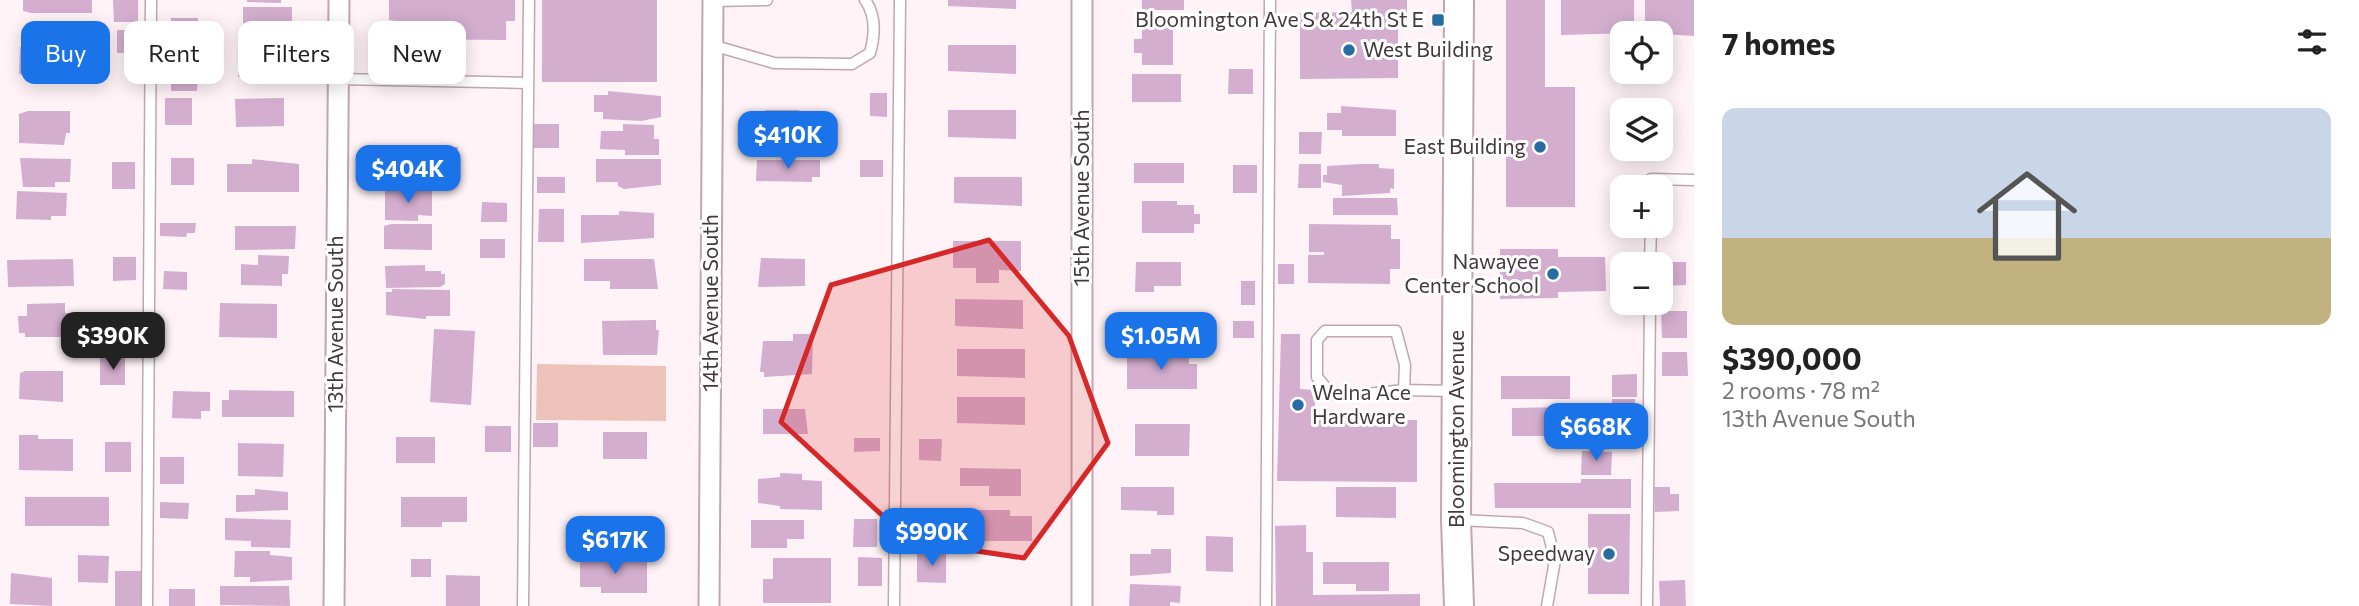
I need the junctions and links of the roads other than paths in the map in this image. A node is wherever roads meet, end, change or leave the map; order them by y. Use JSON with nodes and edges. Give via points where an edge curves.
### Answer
{"nodes":[{"id":1,"x":151,"y":0,"type":"edge"},
{"id":2,"x":339,"y":0,"type":"edge"},
{"id":3,"x":529,"y":0,"type":"edge"},
{"id":4,"x":767,"y":0,"type":"edge"},
{"id":5,"x":865,"y":0,"type":"edge"},
{"id":6,"x":900,"y":0,"type":"edge"},
{"id":7,"x":1082,"y":0,"type":"edge"},
{"id":8,"x":1270,"y":0,"type":"edge"},
{"id":9,"x":1459,"y":0,"type":"edge"},
{"id":10,"x":713,"y":1,"type":"edge"},
{"id":11,"x":339,"y":21,"type":"edge"},
{"id":12,"x":712,"y":45,"type":"junction"},
{"id":13,"x":354,"y":79,"type":"edge"},
{"id":14,"x":527,"y":83,"type":"junction"},
{"id":15,"x":338,"y":84,"type":"edge"},
{"id":16,"x":1673,"y":180,"type":"edge"},
{"id":17,"x":1694,"y":180,"type":"edge"},
{"id":18,"x":1650,"y":315,"type":"edge"},
{"id":19,"x":1404,"y":390,"type":"junction"},
{"id":20,"x":1457,"y":391,"type":"junction"},
{"id":21,"x":1457,"y":520,"type":"junction"},
{"id":22,"x":147,"y":606,"type":"edge"},
{"id":23,"x":334,"y":606,"type":"edge"},
{"id":24,"x":523,"y":606,"type":"edge"},
{"id":25,"x":709,"y":606,"type":"edge"},
{"id":26,"x":894,"y":606,"type":"edge"},
{"id":27,"x":1082,"y":606,"type":"edge"},
{"id":28,"x":1266,"y":606,"type":"edge"},
{"id":29,"x":1459,"y":606,"type":"edge"},
{"id":30,"x":1547,"y":606,"type":"edge"},
{"id":31,"x":1647,"y":606,"type":"edge"}],
"edges":[{"from":1,"to":22,"type":"lane"},
{"from":2,"to":11,"type":"street","name":"13th Avenue South"},
{"from":3,"to":14,"type":"lane"},
{"from":4,"to":10,"type":"lane"},
{"from":5,"to":12,"type":"lane","via":[[873,10],[873,42],[870,53],[852,64],[774,63]]},
{"from":6,"to":26,"type":"lane"},
{"from":7,"to":27,"type":"street","name":"15th Avenue South"},
{"from":8,"to":28,"type":"lane"},
{"from":9,"to":20,"type":"street","name":"Bloomington Avenue"},
{"from":10,"to":12,"type":"street","name":"14th Avenue South"},
{"from":12,"to":25,"type":"street","name":"14th Avenue South"},
{"from":13,"to":14,"type":"lane"},
{"from":14,"to":24,"type":"lane"},
{"from":15,"to":23,"type":"street","name":"13th Avenue South"},
{"from":16,"to":17,"type":"lane"},
{"from":18,"to":31,"type":"lane"},
{"from":19,"to":19,"type":"lane","via":[[1331,394],[1317,377],[1317,340],[1325,331],[1396,331],[1405,365]]},
{"from":19,"to":20,"type":"lane"},
{"from":20,"to":21,"type":"street","name":"Bloomington Avenue"},
{"from":21,"to":29,"type":"street","name":"Bloomington Avenue"},
{"from":21,"to":30,"type":"lane","via":[[1523,523],[1548,532],[1555,561]]}]}
